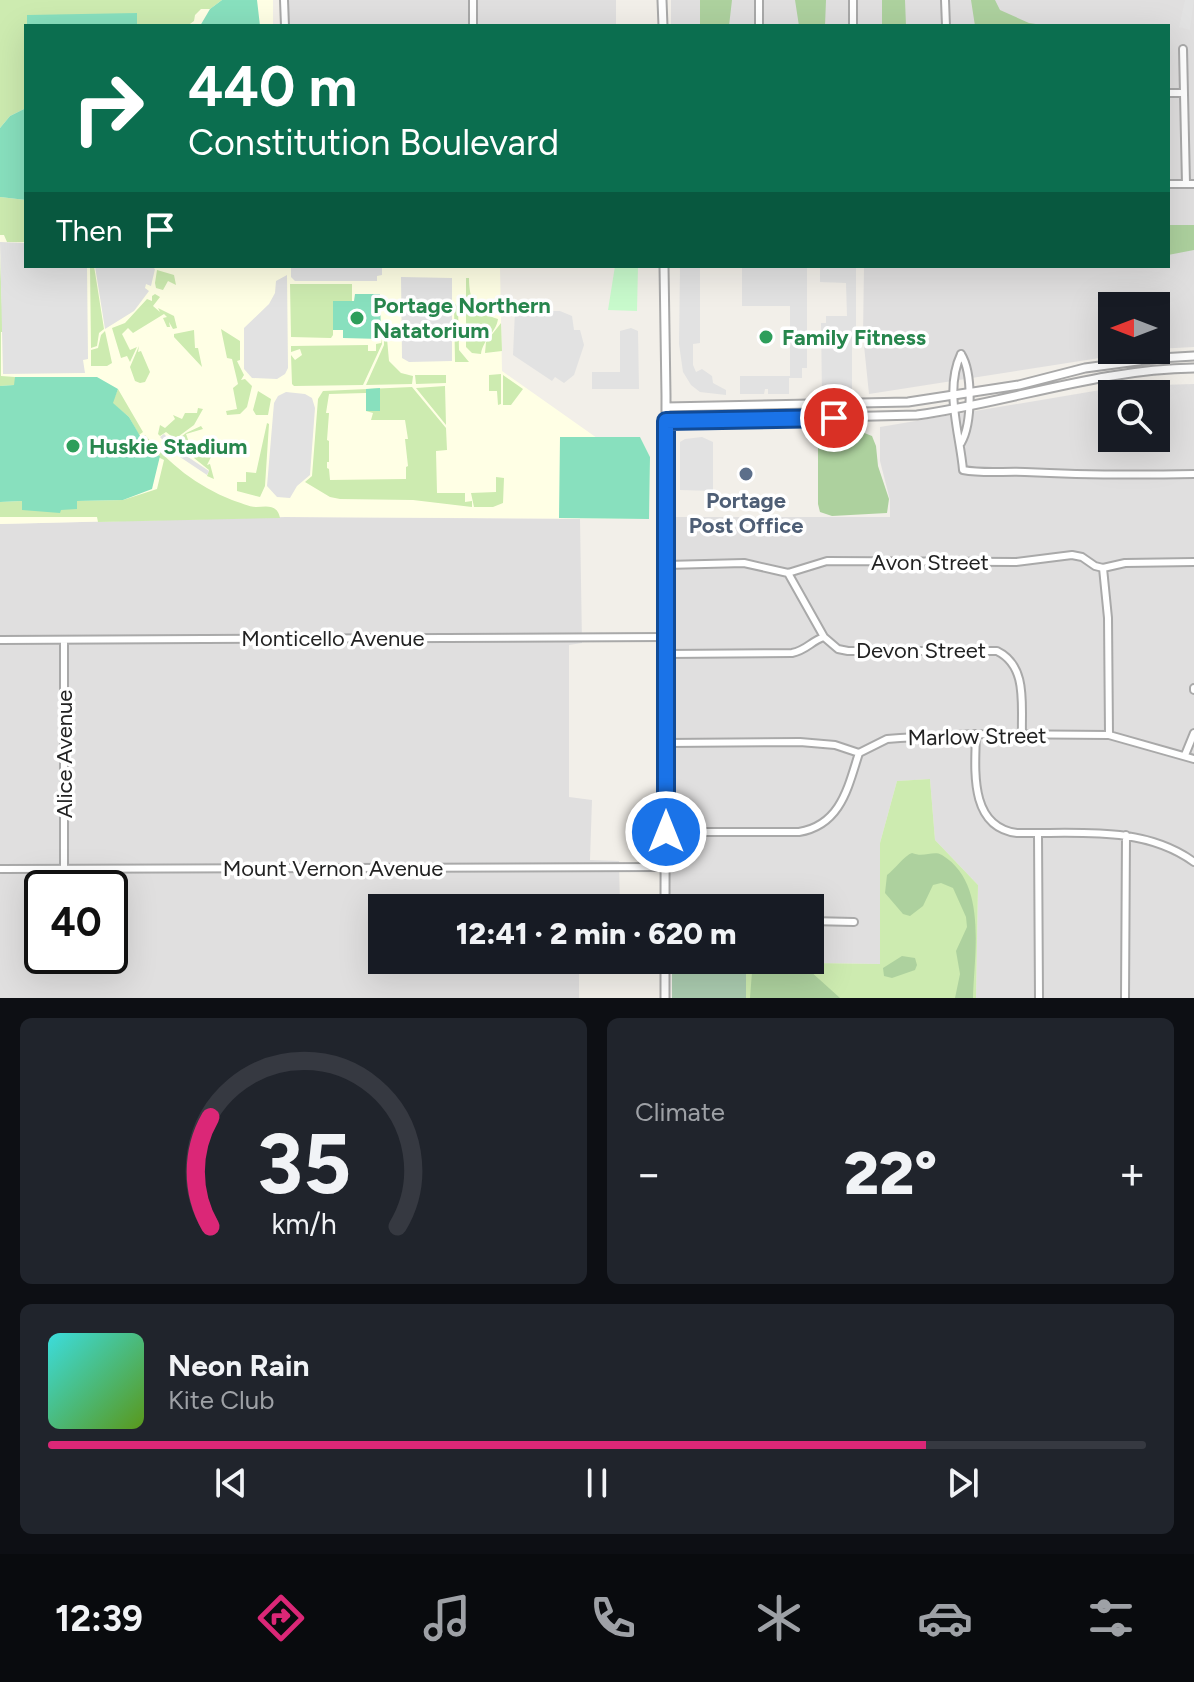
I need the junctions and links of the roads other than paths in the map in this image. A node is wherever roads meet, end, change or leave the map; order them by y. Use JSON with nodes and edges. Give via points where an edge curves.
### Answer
{"nodes":[{"id":1,"x":284,"y":0,"type":"edge"},
{"id":2,"x":473,"y":0,"type":"edge"},
{"id":3,"x":662,"y":0,"type":"edge"},
{"id":4,"x":759,"y":0,"type":"edge"},
{"id":5,"x":853,"y":0,"type":"edge"},
{"id":6,"x":945,"y":0,"type":"edge"},
{"id":7,"x":285,"y":24,"type":"edge"},
{"id":8,"x":473,"y":24,"type":"edge"},
{"id":9,"x":663,"y":24,"type":"edge"},
{"id":10,"x":759,"y":24,"type":"edge"},
{"id":11,"x":853,"y":24,"type":"edge"},
{"id":12,"x":946,"y":24,"type":"edge"},
{"id":13,"x":1183,"y":49,"type":"dead end"},
{"id":14,"x":1170,"y":93,"type":"edge"},
{"id":15,"x":1183,"y":93,"type":"junction"},
{"id":16,"x":1190,"y":184,"type":"edge"},
{"id":17,"x":664,"y":268,"type":"edge"},
{"id":18,"x":1194,"y":356,"type":"edge"},
{"id":19,"x":1194,"y":368,"type":"edge"},
{"id":20,"x":969,"y":393,"type":"junction"},
{"id":21,"x":955,"y":395,"type":"junction"},
{"id":22,"x":666,"y":407,"type":"junction"},
{"id":23,"x":968,"y":407,"type":"junction"},
{"id":24,"x":954,"y":410,"type":"junction"},
{"id":25,"x":666,"y":421,"type":"junction"},
{"id":26,"x":961,"y":444,"type":"junction"},
{"id":27,"x":1194,"y":474,"type":"edge"},
{"id":28,"x":1194,"y":562,"type":"edge"},
{"id":29,"x":666,"y":565,"type":"junction"},
{"id":30,"x":1103,"y":568,"type":"junction"},
{"id":31,"x":788,"y":573,"type":"junction"},
{"id":32,"x":665,"y":637,"type":"junction"},
{"id":33,"x":824,"y":637,"type":"junction"},
{"id":34,"x":0,"y":640,"type":"edge"},
{"id":35,"x":64,"y":640,"type":"junction"},
{"id":36,"x":666,"y":654,"type":"junction"},
{"id":37,"x":1194,"y":733,"type":"edge"},
{"id":38,"x":976,"y":734,"type":"junction"},
{"id":39,"x":1022,"y":734,"type":"junction"},
{"id":40,"x":1109,"y":735,"type":"junction"},
{"id":41,"x":666,"y":743,"type":"junction"},
{"id":42,"x":859,"y":753,"type":"junction"},
{"id":43,"x":1185,"y":755,"type":"junction"},
{"id":44,"x":1194,"y":759,"type":"edge"},
{"id":45,"x":666,"y":832,"type":"junction"},
{"id":46,"x":1038,"y":834,"type":"junction"},
{"id":47,"x":1126,"y":835,"type":"junction"},
{"id":48,"x":1194,"y":862,"type":"edge"},
{"id":49,"x":665,"y":867,"type":"junction"},
{"id":50,"x":64,"y":868,"type":"junction"},
{"id":51,"x":0,"y":869,"type":"edge"},
{"id":52,"x":665,"y":894,"type":"edge"},
{"id":53,"x":824,"y":921,"type":"edge"},
{"id":54,"x":854,"y":922,"type":"dead end"},
{"id":55,"x":665,"y":974,"type":"edge"},
{"id":56,"x":665,"y":998,"type":"edge"},
{"id":57,"x":1039,"y":998,"type":"edge"},
{"id":58,"x":1125,"y":998,"type":"edge"}],
"edges":[{"from":1,"to":7,"type":"street"},
{"from":2,"to":8,"type":"street"},
{"from":3,"to":9,"type":"street"},
{"from":4,"to":10,"type":"street"},
{"from":5,"to":11,"type":"street"},
{"from":6,"to":12,"type":"street"},
{"from":13,"to":15,"type":"street"},
{"from":14,"to":15,"type":"street"},
{"from":15,"to":16,"type":"street"},
{"from":17,"to":22,"type":"street"},
{"from":18,"to":20,"type":"street","via":[[1108,365]]},
{"from":19,"to":23,"type":"street","via":[[1073,383]]},
{"from":20,"to":21,"type":"street"},
{"from":20,"to":21,"type":"street","via":[[961,354],[955,365]]},
{"from":20,"to":23,"type":"street"},
{"from":21,"to":22,"type":"street","via":[[873,405]]},
{"from":21,"to":24,"type":"street"},
{"from":22,"to":25,"type":"street"},
{"from":23,"to":24,"type":"street"},
{"from":23,"to":26,"type":"street","via":[[967,434]]},
{"from":24,"to":25,"type":"street"},
{"from":24,"to":26,"type":"street"},
{"from":25,"to":29,"type":"street"},
{"from":26,"to":27,"type":"street","via":[[963,470],[979,473]]},
{"from":28,"to":30,"type":"street","name":"Avon Street"},
{"from":29,"to":31,"type":"street","name":"Avon Street","via":[[744,563]]},
{"from":29,"to":32,"type":"street"},
{"from":30,"to":31,"type":"street","name":"Avon Street","via":[[1072,555],[1016,562],[827,561]]},
{"from":30,"to":40,"type":"street"},
{"from":31,"to":33,"type":"street"},
{"from":32,"to":35,"type":"street","name":"Monticello Avenue"},
{"from":32,"to":36,"type":"street"},
{"from":33,"to":36,"type":"street","name":"Devon Street","via":[[792,653]]},
{"from":33,"to":39,"type":"street","name":"Devon Street","via":[[848,651],[997,651],[1019,675]]},
{"from":34,"to":35,"type":"street","name":"Monticello Avenue"},
{"from":35,"to":50,"type":"street","name":"Alice Avenue"},
{"from":36,"to":41,"type":"street"},
{"from":37,"to":43,"type":"street"},
{"from":38,"to":39,"type":"street","name":"Marlow Street"},
{"from":38,"to":42,"type":"street","name":"Marlow Street","via":[[887,739]]},
{"from":38,"to":46,"type":"street","via":[[976,787],[986,814],[1009,832]]},
{"from":39,"to":40,"type":"street","name":"Marlow Street"},
{"from":40,"to":43,"type":"street","name":"Marlow Street"},
{"from":41,"to":42,"type":"street","via":[[800,742]]},
{"from":41,"to":45,"type":"street"},
{"from":42,"to":45,"type":"street","via":[[845,797],[831,818],[812,830]]},
{"from":43,"to":44,"type":"street","name":"Marlow Street"},
{"from":45,"to":49,"type":"street"},
{"from":46,"to":47,"type":"street"},
{"from":46,"to":57,"type":"street"},
{"from":47,"to":48,"type":"street","via":[[1171,847]]},
{"from":47,"to":58,"type":"street"},
{"from":49,"to":50,"type":"street","name":"Mount Vernon Avenue"},
{"from":49,"to":52,"type":"street"},
{"from":50,"to":51,"type":"street","name":"Mount Vernon Avenue"},
{"from":53,"to":54,"type":"street"},
{"from":55,"to":56,"type":"street"}]}
